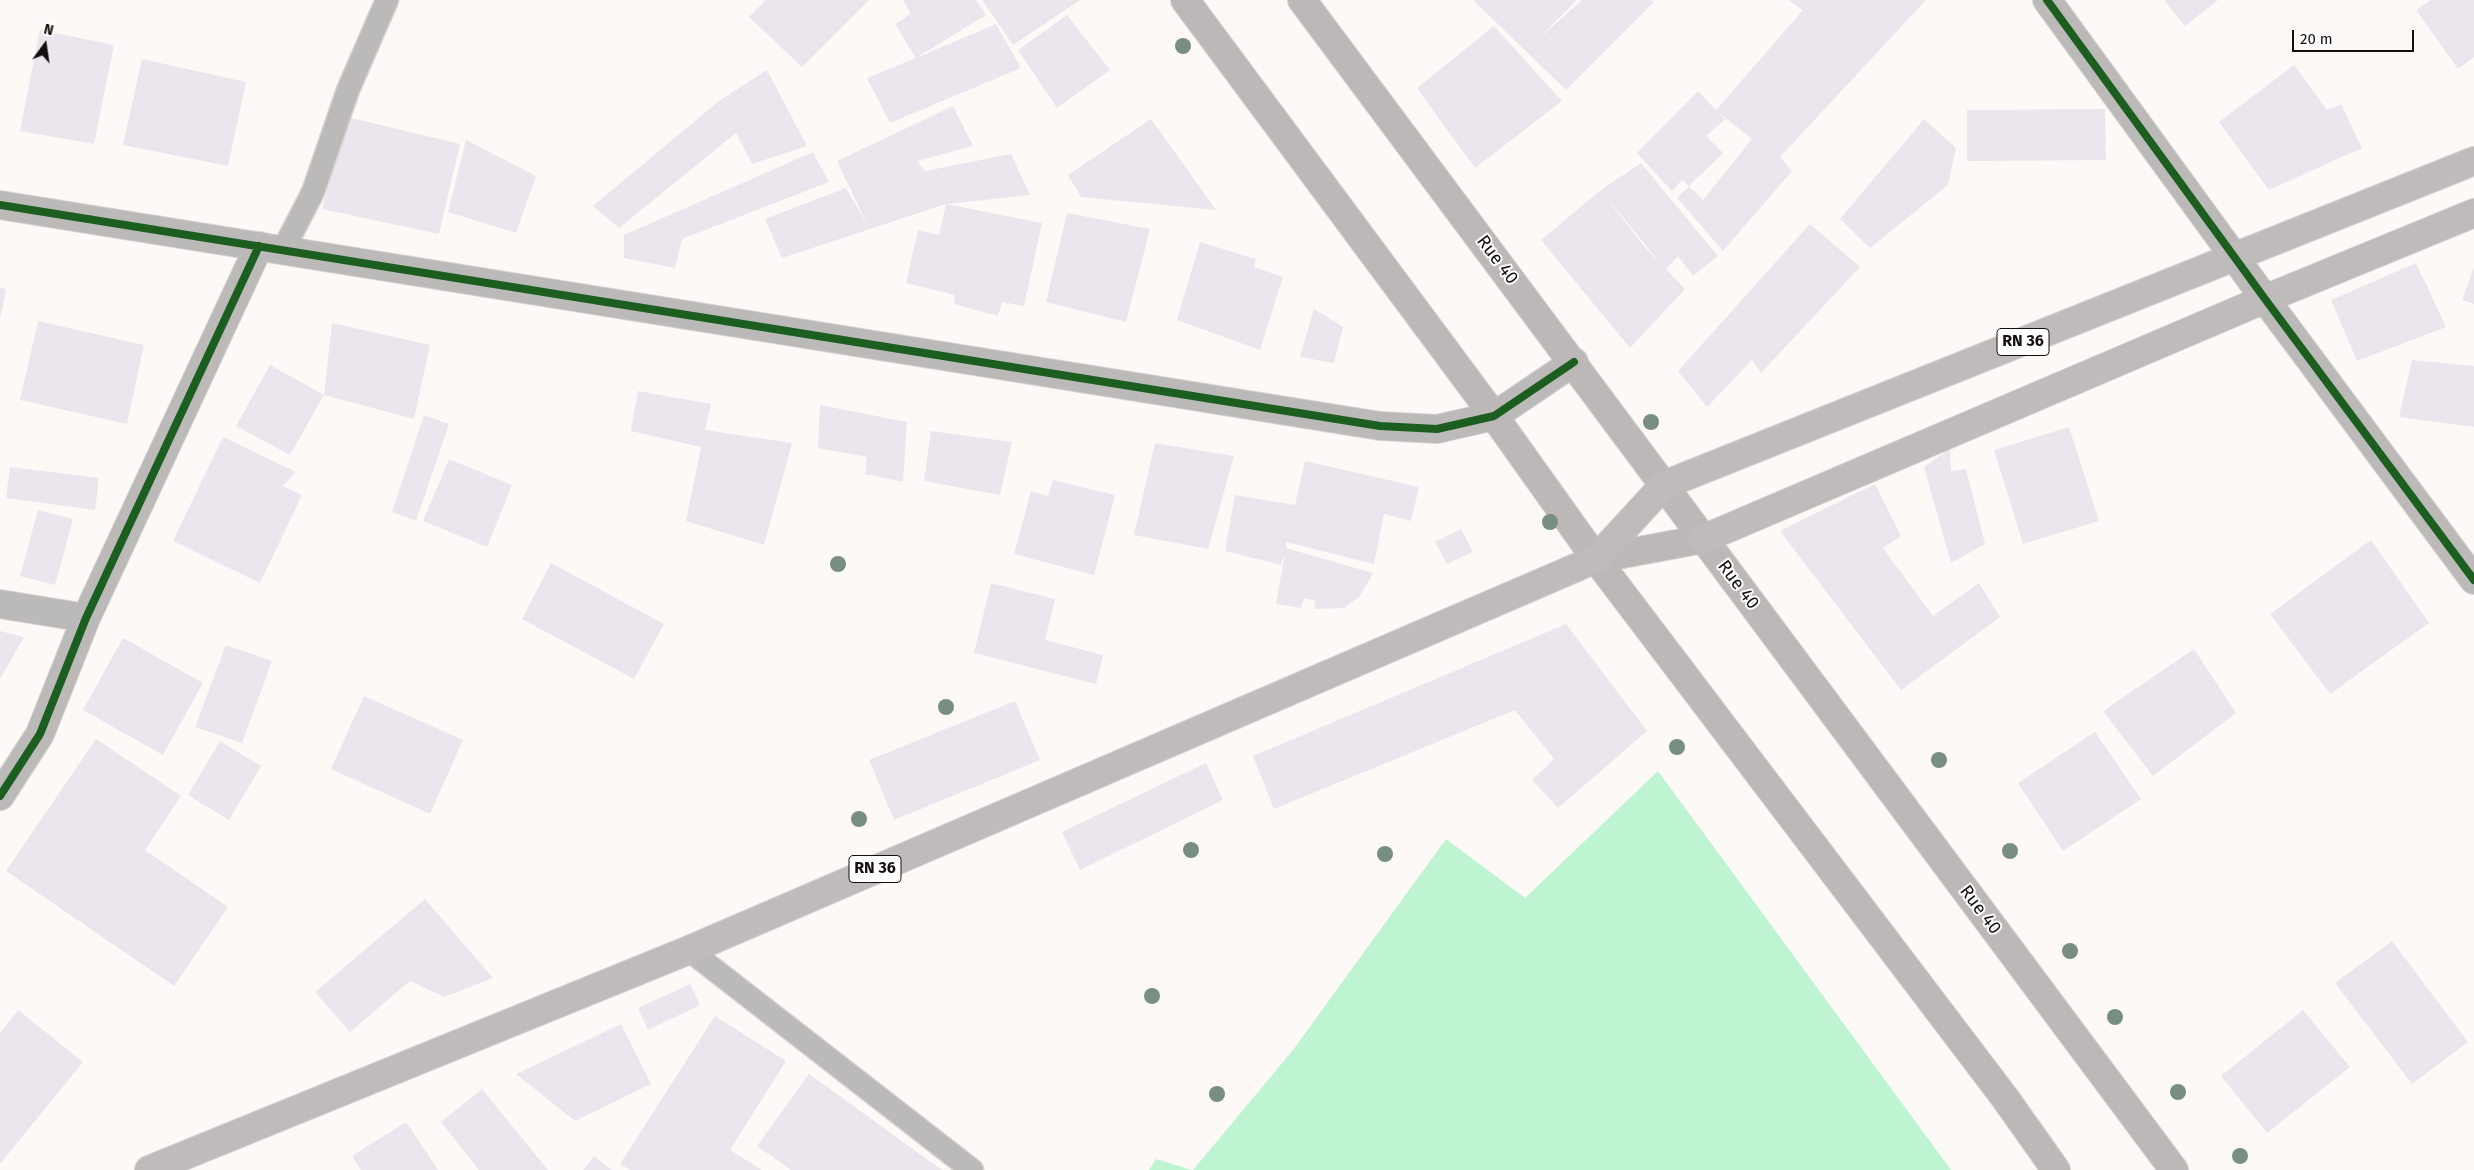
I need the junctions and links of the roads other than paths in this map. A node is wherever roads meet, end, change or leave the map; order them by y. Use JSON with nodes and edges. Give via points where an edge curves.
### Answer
{"nodes":[{"id":1,"x":387,"y":0,"type":"edge"},
{"id":2,"x":1185,"y":0,"type":"edge"},
{"id":3,"x":1302,"y":0,"type":"edge"},
{"id":4,"x":2046,"y":0,"type":"edge"},
{"id":5,"x":2474,"y":161,"type":"edge"},
{"id":6,"x":0,"y":205,"type":"edge"},
{"id":7,"x":2474,"y":213,"type":"edge"},
{"id":8,"x":271,"y":248,"type":"junction"},
{"id":9,"x":2234,"y":257,"type":"junction"},
{"id":10,"x":2265,"y":299,"type":"junction"},
{"id":11,"x":1574,"y":362,"type":"junction"},
{"id":12,"x":1494,"y":416,"type":"junction"},
{"id":13,"x":1664,"y":485,"type":"junction"},
{"id":14,"x":1703,"y":539,"type":"junction"},
{"id":15,"x":1596,"y":559,"type":"junction"},
{"id":16,"x":2474,"y":580,"type":"edge"},
{"id":17,"x":0,"y":604,"type":"edge"},
{"id":18,"x":86,"y":618,"type":"junction"},
{"id":19,"x":0,"y":796,"type":"edge"},
{"id":20,"x":688,"y":950,"type":"junction"},
{"id":21,"x":150,"y":1170,"type":"edge"},
{"id":22,"x":972,"y":1170,"type":"edge"},
{"id":23,"x":2056,"y":1170,"type":"edge"},
{"id":24,"x":2174,"y":1170,"type":"edge"}],
"edges":[{"from":1,"to":8,"type":"lane","via":[[348,90],[313,192]]},
{"from":2,"to":12,"type":"main road"},
{"from":3,"to":11,"type":"main road","name":"Rue 40"},
{"from":4,"to":9,"type":"street"},
{"from":5,"to":9,"type":"main road","number":"RN 36"},
{"from":6,"to":8,"type":"street"},
{"from":7,"to":10,"type":"main road","number":"RN 36"},
{"from":8,"to":12,"type":"street","via":[[1380,426],[1437,429]]},
{"from":8,"to":18,"type":"street"},
{"from":9,"to":10,"type":"street"},
{"from":9,"to":13,"type":"main road","number":"RN 36"},
{"from":10,"to":14,"type":"main road","number":"RN 36"},
{"from":10,"to":16,"type":"street"},
{"from":11,"to":12,"type":"street"},
{"from":11,"to":13,"type":"main road","name":"Rue 40"},
{"from":12,"to":15,"type":"main road"},
{"from":13,"to":14,"type":"main road","name":"Rue 40"},
{"from":13,"to":15,"type":"main road","number":"RN 36"},
{"from":14,"to":15,"type":"main road","number":"RN 36"},
{"from":14,"to":24,"type":"main road","name":"Rue 40"},
{"from":15,"to":20,"type":"main road","number":"RN 36"},
{"from":15,"to":23,"type":"main road","via":[[1999,1090]]},
{"from":17,"to":18,"type":"street"},
{"from":18,"to":19,"type":"street","via":[[40,734]]},
{"from":20,"to":21,"type":"main road","number":"RN 36"},
{"from":20,"to":22,"type":"lane"}]}
